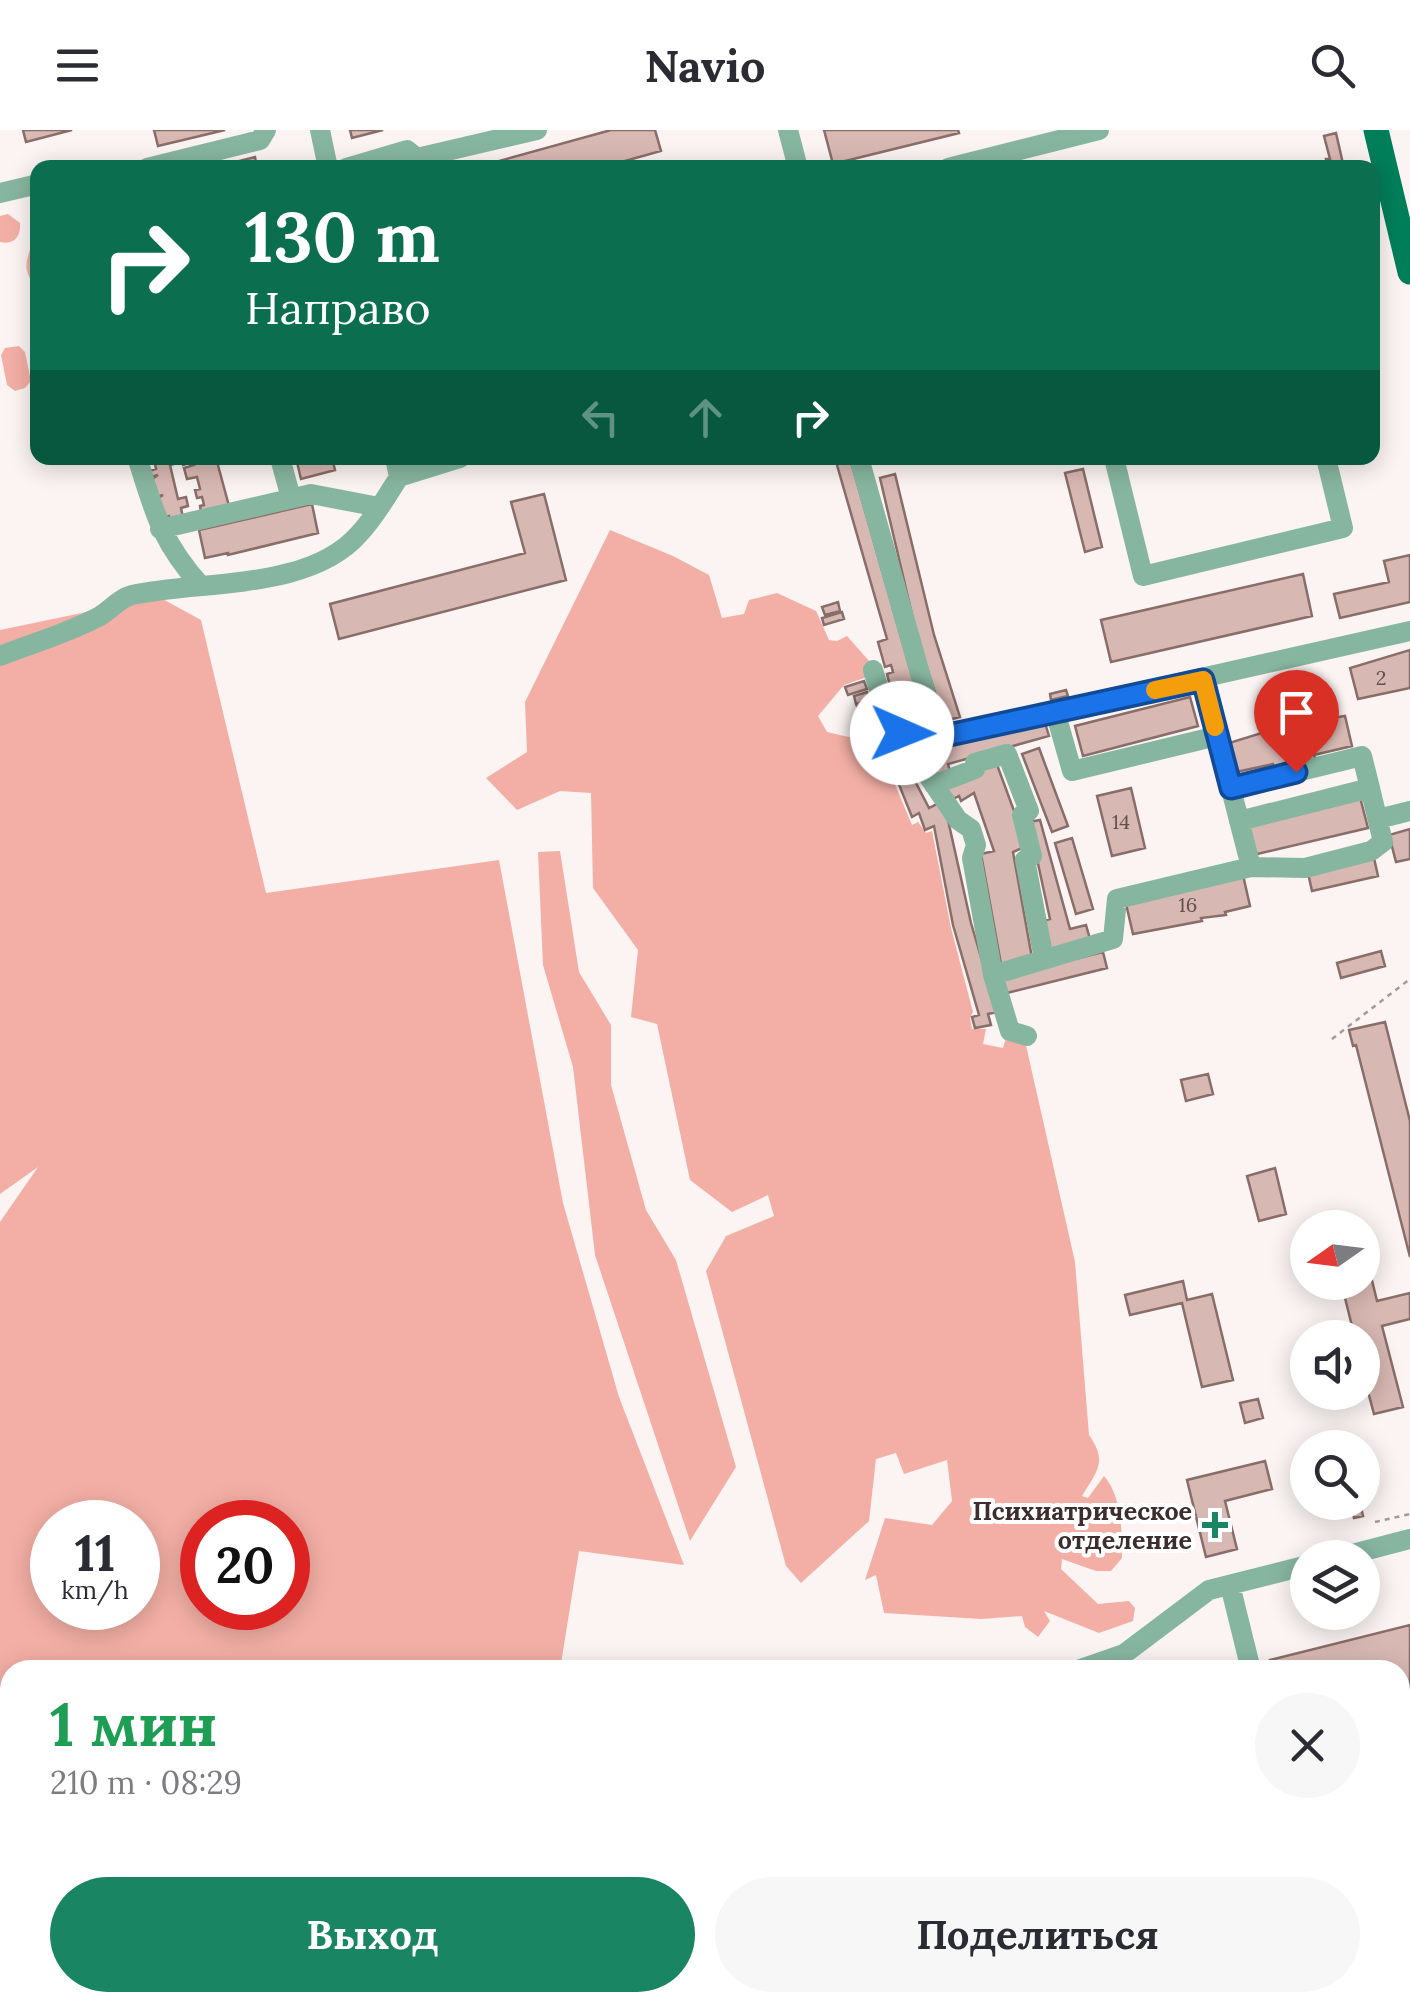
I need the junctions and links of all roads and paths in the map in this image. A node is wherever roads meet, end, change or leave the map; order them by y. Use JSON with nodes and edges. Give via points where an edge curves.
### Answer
{"nodes":[{"id":1,"x":266,"y":130,"type":"edge"},
{"id":2,"x":320,"y":130,"type":"edge"},
{"id":3,"x":537,"y":130,"type":"edge"},
{"id":4,"x":788,"y":130,"type":"edge"},
{"id":5,"x":1099,"y":130,"type":"edge"},
{"id":6,"x":1376,"y":130,"type":"edge"},
{"id":7,"x":407,"y":149,"type":"edge"},
{"id":8,"x":179,"y":160,"type":"edge"},
{"id":9,"x":326,"y":160,"type":"edge"},
{"id":10,"x":372,"y":160,"type":"edge"},
{"id":11,"x":796,"y":160,"type":"edge"},
{"id":12,"x":980,"y":160,"type":"edge"},
{"id":13,"x":30,"y":186,"type":"edge"},
{"id":14,"x":0,"y":193,"type":"edge"},
{"id":15,"x":1410,"y":272,"type":"edge"},
{"id":16,"x":140,"y":465,"type":"edge"},
{"id":17,"x":282,"y":465,"type":"edge"},
{"id":18,"x":861,"y":465,"type":"edge"},
{"id":19,"x":1116,"y":465,"type":"edge"},
{"id":20,"x":1328,"y":465,"type":"edge"},
{"id":21,"x":397,"y":468,"type":"edge"},
{"id":22,"x":291,"y":498,"type":"junction"},
{"id":23,"x":380,"y":506,"type":"junction"},
{"id":24,"x":160,"y":529,"type":"junction"},
{"id":25,"x":200,"y":586,"type":"junction"},
{"id":26,"x":1410,"y":631,"type":"edge"},
{"id":27,"x":0,"y":656,"type":"edge"},
{"id":28,"x":873,"y":670,"type":"dead end"},
{"id":29,"x":1203,"y":680,"type":"junction"},
{"id":30,"x":1055,"y":712,"type":"junction"},
{"id":31,"x":1218,"y":736,"type":"junction"},
{"id":32,"x":932,"y":738,"type":"junction"},
{"id":33,"x":934,"y":785,"type":"junction"},
{"id":34,"x":1231,"y":788,"type":"junction"},
{"id":35,"x":1370,"y":788,"type":"junction"},
{"id":36,"x":1410,"y":811,"type":"edge"},
{"id":37,"x":1378,"y":819,"type":"junction"},
{"id":38,"x":1239,"y":821,"type":"junction"},
{"id":39,"x":1251,"y":867,"type":"junction"},
{"id":40,"x":1044,"y":959,"type":"junction"},
{"id":41,"x":993,"y":974,"type":"junction"},
{"id":42,"x":1410,"y":978,"type":"edge"},
{"id":43,"x":1026,"y":1036,"type":"dead end"},
{"id":44,"x":1332,"y":1039,"type":"dead end"},
{"id":45,"x":1410,"y":1514,"type":"edge"},
{"id":46,"x":1375,"y":1522,"type":"dead end"},
{"id":47,"x":1410,"y":1539,"type":"edge"},
{"id":48,"x":1380,"y":1547,"type":"edge"},
{"id":49,"x":1290,"y":1570,"type":"edge"},
{"id":50,"x":1220,"y":1587,"type":"junction"},
{"id":51,"x":1107,"y":1660,"type":"edge"},
{"id":52,"x":1247,"y":1660,"type":"edge"}],
"edges":[{"from":1,"to":8,"type":"street","via":[[260,140]]},
{"from":2,"to":9,"type":"street"},
{"from":3,"to":7,"type":"street","via":[[418,158]]},
{"from":4,"to":11,"type":"street"},
{"from":5,"to":12,"type":"street"},
{"from":6,"to":15,"type":"main road"},
{"from":7,"to":10,"type":"street"},
{"from":13,"to":14,"type":"street"},
{"from":16,"to":24,"type":"street"},
{"from":17,"to":22,"type":"street"},
{"from":18,"to":32,"type":"street"},
{"from":19,"to":20,"type":"street","via":[[1142,576],[1343,528]]},
{"from":21,"to":23,"type":"street"},
{"from":22,"to":23,"type":"street","via":[[312,494]]},
{"from":22,"to":24,"type":"street"},
{"from":23,"to":25,"type":"street","via":[[358,537],[321,562]]},
{"from":24,"to":25,"type":"street"},
{"from":25,"to":27,"type":"street","via":[[127,596],[100,616]]},
{"from":26,"to":29,"type":"street"},
{"from":28,"to":32,"type":"street","via":[[884,706],[902,733]]},
{"from":29,"to":30,"type":"street"},
{"from":29,"to":31,"type":"street"},
{"from":30,"to":31,"type":"street","via":[[1072,772]]},
{"from":30,"to":32,"type":"street"},
{"from":31,"to":34,"type":"street"},
{"from":32,"to":33,"type":"street","via":[[922,767]]},
{"from":33,"to":40,"type":"street","via":[[1007,754],[1029,810],[1022,815],[1032,856],[1024,860]]},
{"from":33,"to":41,"type":"street","via":[[976,845],[972,858]]},
{"from":34,"to":35,"type":"street","via":[[1362,756]]},
{"from":34,"to":38,"type":"street"},
{"from":35,"to":37,"type":"street"},
{"from":35,"to":38,"type":"street"},
{"from":36,"to":37,"type":"street"},
{"from":37,"to":39,"type":"street","via":[[1383,842],[1371,851],[1306,868]]},
{"from":38,"to":39,"type":"street"},
{"from":39,"to":40,"type":"street","via":[[1117,899],[1112,939]]},
{"from":40,"to":41,"type":"street"},
{"from":41,"to":43,"type":"street","via":[[1010,1031]]},
{"from":42,"to":44,"type":"path"},
{"from":45,"to":46,"type":"path"},
{"from":47,"to":48,"type":"street"},
{"from":49,"to":50,"type":"street"},
{"from":50,"to":51,"type":"street"},
{"from":50,"to":52,"type":"street"}]}
